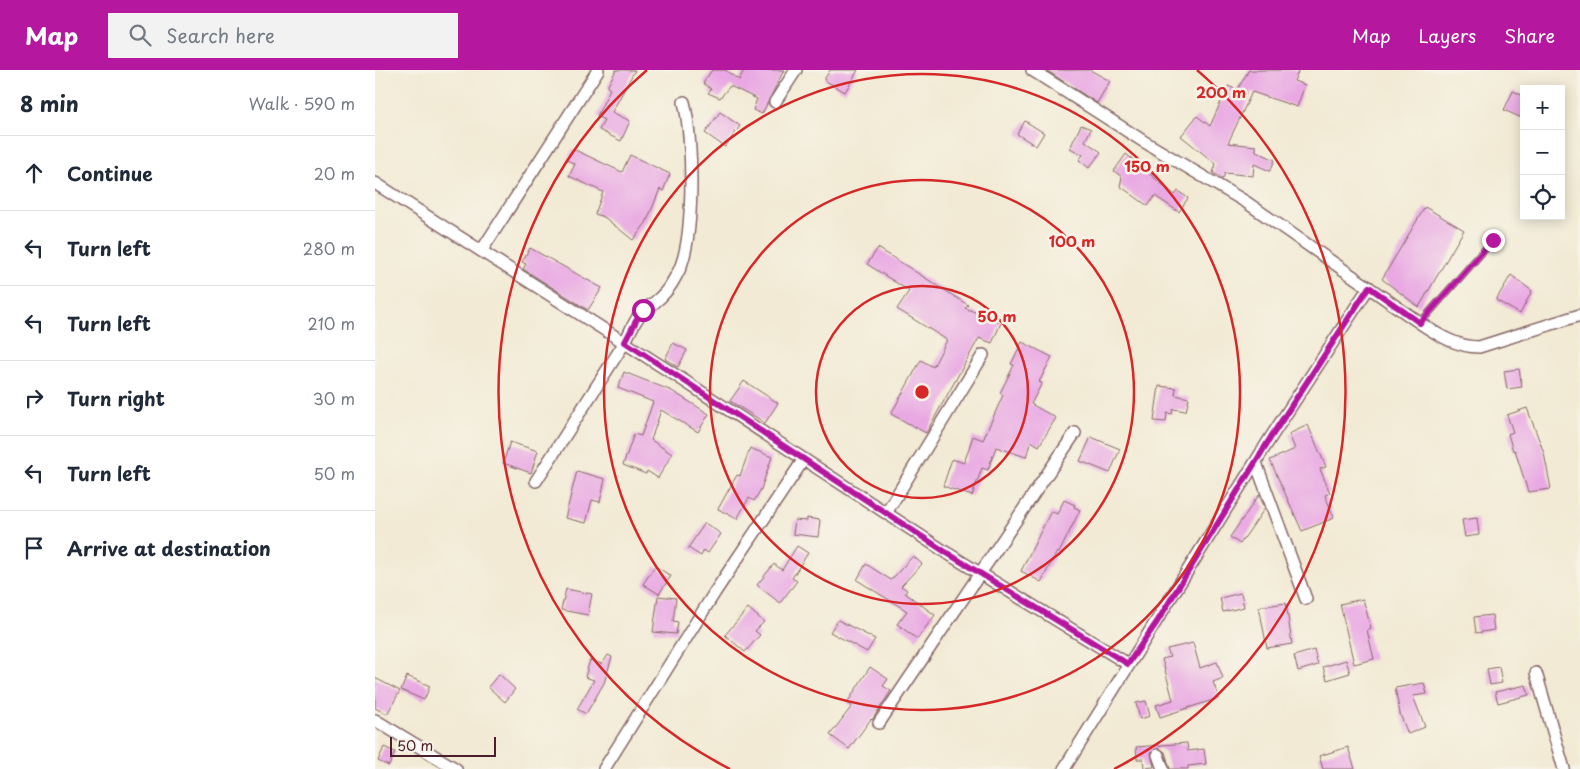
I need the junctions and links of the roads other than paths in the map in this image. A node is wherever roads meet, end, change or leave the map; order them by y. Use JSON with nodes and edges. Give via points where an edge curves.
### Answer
{"nodes":[{"id":1,"x":598,"y":70,"type":"edge"},
{"id":2,"x":796,"y":70,"type":"edge"},
{"id":3,"x":1032,"y":70,"type":"edge"},
{"id":4,"x":684,"y":102,"type":"dead end"},
{"id":5,"x":775,"y":102,"type":"dead end"},
{"id":6,"x":375,"y":183,"type":"edge"},
{"id":7,"x":1493,"y":240,"type":"dead end"},
{"id":8,"x":482,"y":250,"type":"junction"},
{"id":9,"x":1369,"y":287,"type":"junction"},
{"id":10,"x":1580,"y":315,"type":"edge"},
{"id":11,"x":1420,"y":323,"type":"junction"},
{"id":12,"x":625,"y":342,"type":"junction"},
{"id":13,"x":983,"y":355,"type":"dead end"},
{"id":14,"x":1075,"y":433,"type":"dead end"},
{"id":15,"x":804,"y":459,"type":"junction"},
{"id":16,"x":1255,"y":462,"type":"junction"},
{"id":17,"x":536,"y":482,"type":"dead end"},
{"id":18,"x":886,"y":513,"type":"junction"},
{"id":19,"x":979,"y":572,"type":"junction"},
{"id":20,"x":1306,"y":599,"type":"dead end"},
{"id":21,"x":1128,"y":664,"type":"junction"},
{"id":22,"x":1536,"y":673,"type":"dead end"},
{"id":23,"x":879,"y":723,"type":"dead end"},
{"id":24,"x":377,"y":724,"type":"edge"},
{"id":25,"x":1159,"y":755,"type":"dead end"},
{"id":26,"x":456,"y":769,"type":"edge"},
{"id":27,"x":604,"y":769,"type":"edge"},
{"id":28,"x":1064,"y":769,"type":"edge"},
{"id":29,"x":1163,"y":769,"type":"edge"},
{"id":30,"x":1564,"y":769,"type":"edge"}],
"edges":[{"from":1,"to":8,"type":"street"},
{"from":2,"to":5,"type":"street"},
{"from":3,"to":9,"type":"street","via":[[1246,202]]},
{"from":4,"to":12,"type":"street","via":[[689,137],[689,220],[683,262],[670,286],[655,303],[643,310]]},
{"from":6,"to":8,"type":"street"},
{"from":7,"to":11,"type":"lane"},
{"from":8,"to":12,"type":"street"},
{"from":9,"to":11,"type":"street"},
{"from":9,"to":16,"type":"street"},
{"from":10,"to":11,"type":"street","via":[[1479,347],[1449,341]]},
{"from":12,"to":15,"type":"street"},
{"from":12,"to":17,"type":"street"},
{"from":13,"to":18,"type":"street"},
{"from":14,"to":19,"type":"street"},
{"from":15,"to":18,"type":"street"},
{"from":15,"to":27,"type":"street","via":[[715,592]]},
{"from":16,"to":20,"type":"street"},
{"from":16,"to":21,"type":"street"},
{"from":18,"to":19,"type":"street"},
{"from":19,"to":21,"type":"street"},
{"from":19,"to":23,"type":"street"},
{"from":21,"to":28,"type":"street"},
{"from":22,"to":30,"type":"street"},
{"from":24,"to":26,"type":"street"},
{"from":25,"to":29,"type":"street"}]}
